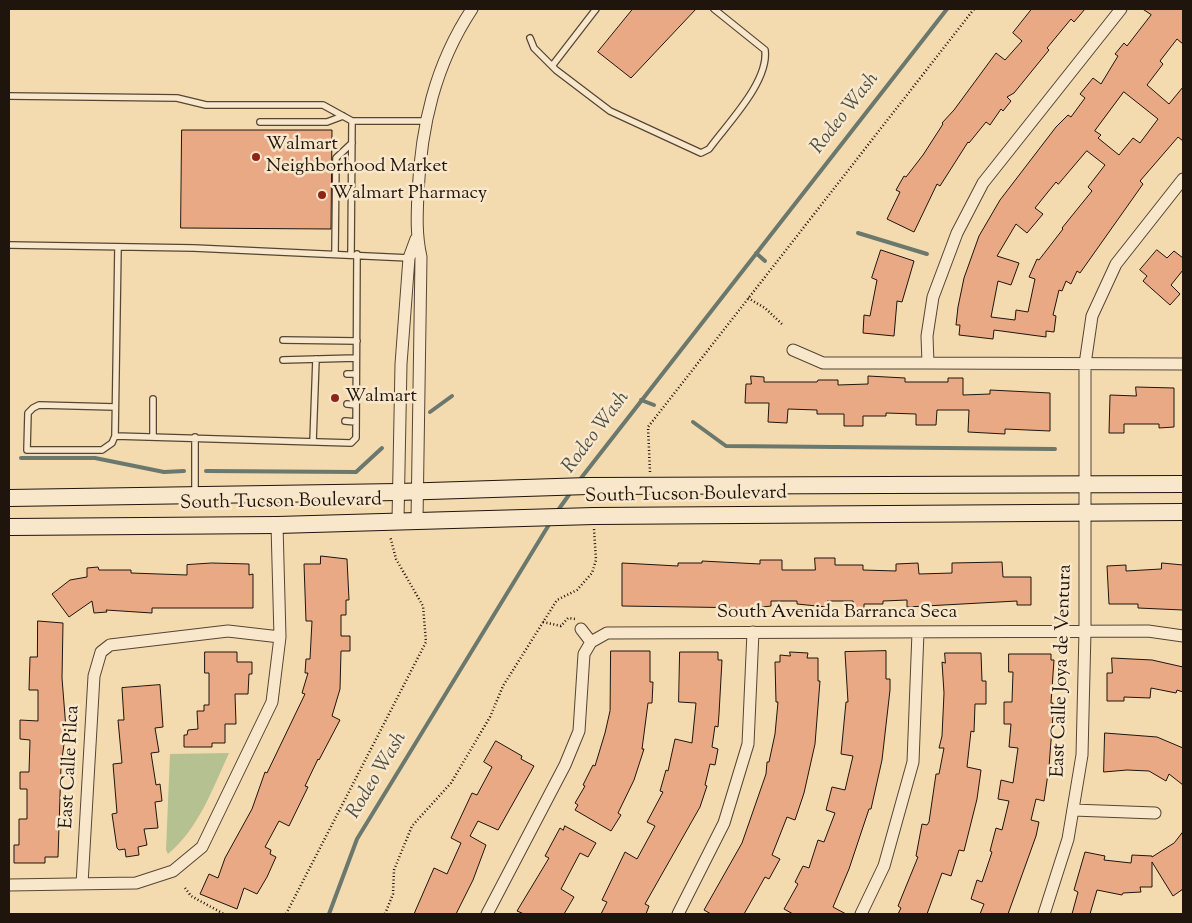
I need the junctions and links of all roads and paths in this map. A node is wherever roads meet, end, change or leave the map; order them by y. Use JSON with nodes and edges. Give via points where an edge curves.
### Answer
{"nodes":[{"id":1,"x":472,"y":9,"type":"edge"},
{"id":2,"x":596,"y":9,"type":"edge"},
{"id":3,"x":974,"y":9,"type":"edge"},
{"id":4,"x":1120,"y":9,"type":"edge"},
{"id":5,"x":716,"y":10,"type":"edge"},
{"id":6,"x":530,"y":38,"type":"dead end"},
{"id":7,"x":552,"y":66,"type":"junction"},
{"id":8,"x":9,"y":96,"type":"edge"},
{"id":9,"x":343,"y":116,"type":"junction"},
{"id":10,"x":352,"y":121,"type":"junction"},
{"id":11,"x":425,"y":121,"type":"junction"},
{"id":12,"x":260,"y":122,"type":"dead end"},
{"id":13,"x":352,"y":143,"type":"junction"},
{"id":14,"x":1183,"y":179,"type":"edge"},
{"id":15,"x":416,"y":237,"type":"junction"},
{"id":16,"x":9,"y":245,"type":"edge"},
{"id":17,"x":118,"y":247,"type":"junction"},
{"id":18,"x":335,"y":253,"type":"junction"},
{"id":19,"x":354,"y":254,"type":"junction"},
{"id":20,"x":409,"y":258,"type":"junction"},
{"id":21,"x":748,"y":298,"type":"junction"},
{"id":22,"x":783,"y":325,"type":"dead end"},
{"id":23,"x":283,"y":340,"type":"dead end"},
{"id":24,"x":357,"y":341,"type":"junction"},
{"id":25,"x":793,"y":350,"type":"dead end"},
{"id":26,"x":356,"y":358,"type":"junction"},
{"id":27,"x":316,"y":359,"type":"junction"},
{"id":28,"x":283,"y":360,"type":"dead end"},
{"id":29,"x":928,"y":364,"type":"junction"},
{"id":30,"x":1085,"y":364,"type":"junction"},
{"id":31,"x":1183,"y":364,"type":"edge"},
{"id":32,"x":315,"y":373,"type":"junction"},
{"id":33,"x":323,"y":373,"type":"dead end"},
{"id":34,"x":347,"y":374,"type":"dead end"},
{"id":35,"x":356,"y":374,"type":"junction"},
{"id":36,"x":153,"y":399,"type":"dead end"},
{"id":37,"x":314,"y":403,"type":"junction"},
{"id":38,"x":322,"y":403,"type":"dead end"},
{"id":39,"x":347,"y":404,"type":"dead end"},
{"id":40,"x":356,"y":405,"type":"junction"},
{"id":41,"x":115,"y":407,"type":"junction"},
{"id":42,"x":314,"y":420,"type":"junction"},
{"id":43,"x":322,"y":420,"type":"dead end"},
{"id":44,"x":345,"y":421,"type":"dead end"},
{"id":45,"x":356,"y":422,"type":"junction"},
{"id":46,"x":115,"y":436,"type":"junction"},
{"id":47,"x":152,"y":436,"type":"junction"},
{"id":48,"x":195,"y":437,"type":"junction"},
{"id":49,"x":313,"y":442,"type":"junction"},
{"id":50,"x":650,"y":472,"type":"dead end"},
{"id":51,"x":1085,"y":484,"type":"junction"},
{"id":52,"x":1183,"y":484,"type":"edge"},
{"id":53,"x":417,"y":490,"type":"junction"},
{"id":54,"x":398,"y":492,"type":"junction"},
{"id":55,"x":195,"y":495,"type":"junction"},
{"id":56,"x":9,"y":498,"type":"edge"},
{"id":57,"x":1085,"y":512,"type":"junction"},
{"id":58,"x":1183,"y":512,"type":"edge"},
{"id":59,"x":398,"y":520,"type":"junction"},
{"id":60,"x":417,"y":520,"type":"junction"},
{"id":61,"x":278,"y":524,"type":"junction"},
{"id":62,"x":9,"y":527,"type":"edge"},
{"id":63,"x":594,"y":527,"type":"dead end"},
{"id":64,"x":390,"y":535,"type":"dead end"},
{"id":65,"x":543,"y":622,"type":"junction"},
{"id":66,"x":581,"y":629,"type":"joint"},
{"id":67,"x":1085,"y":631,"type":"junction"},
{"id":68,"x":753,"y":632,"type":"junction"},
{"id":69,"x":918,"y":632,"type":"junction"},
{"id":70,"x":1183,"y":636,"type":"edge"},
{"id":71,"x":280,"y":637,"type":"junction"},
{"id":72,"x":591,"y":642,"type":"junction"},
{"id":73,"x":1073,"y":810,"type":"junction"},
{"id":74,"x":1155,"y":813,"type":"dead end"},
{"id":75,"x":82,"y":884,"type":"junction"},
{"id":76,"x":9,"y":885,"type":"edge"},
{"id":77,"x":185,"y":888,"type":"dead end"},
{"id":78,"x":224,"y":914,"type":"edge"},
{"id":79,"x":286,"y":914,"type":"edge"},
{"id":80,"x":384,"y":914,"type":"edge"},
{"id":81,"x":487,"y":914,"type":"edge"},
{"id":82,"x":678,"y":914,"type":"edge"},
{"id":83,"x":861,"y":914,"type":"edge"},
{"id":84,"x":1044,"y":914,"type":"edge"}],
"edges":[{"from":1,"to":11,"type":"street","via":[[438,74]]},
{"from":2,"to":7,"type":"lane"},
{"from":3,"to":21,"type":"path"},
{"from":4,"to":29,"type":"street","via":[[983,183],[956,234],[933,297],[927,336]]},
{"from":5,"to":7,"type":"lane","via":[[765,50],[766,64],[760,79],[709,149],[696,153],[628,120]]},
{"from":6,"to":7,"type":"lane","via":[[534,48]]},
{"from":8,"to":9,"type":"lane","via":[[177,98],[206,105],[323,105]]},
{"from":9,"to":10,"type":"lane"},
{"from":9,"to":12,"type":"lane","via":[[327,122]]},
{"from":10,"to":11,"type":"lane"},
{"from":10,"to":13,"type":"lane"},
{"from":11,"to":15,"type":"street","via":[[419,163]]},
{"from":13,"to":18,"type":"lane","via":[[336,158]]},
{"from":13,"to":19,"type":"lane"},
{"from":14,"to":30,"type":"street","name":"East Calle Joya de Ventura","via":[[1116,264],[1092,316]]},
{"from":15,"to":20,"type":"street"},
{"from":15,"to":53,"type":"street","via":[[421,257]]},
{"from":16,"to":17,"type":"lane"},
{"from":17,"to":18,"type":"lane"},
{"from":17,"to":41,"type":"lane"},
{"from":18,"to":19,"type":"lane"},
{"from":19,"to":20,"type":"lane"},
{"from":19,"to":24,"type":"lane"},
{"from":20,"to":54,"type":"street","via":[[401,364]]},
{"from":21,"to":22,"type":"path"},
{"from":21,"to":50,"type":"path","via":[[648,427]]},
{"from":23,"to":24,"type":"lane"},
{"from":24,"to":26,"type":"lane"},
{"from":25,"to":29,"type":"street","via":[[823,363]]},
{"from":26,"to":27,"type":"lane"},
{"from":26,"to":35,"type":"lane"},
{"from":27,"to":28,"type":"lane"},
{"from":27,"to":32,"type":"lane"},
{"from":29,"to":30,"type":"street"},
{"from":30,"to":31,"type":"street"},
{"from":30,"to":51,"type":"street","name":"East Calle Joya de Ventura"},
{"from":32,"to":33,"type":"lane"},
{"from":32,"to":37,"type":"lane"},
{"from":34,"to":35,"type":"lane"},
{"from":35,"to":40,"type":"lane"},
{"from":36,"to":47,"type":"lane"},
{"from":37,"to":38,"type":"lane"},
{"from":37,"to":42,"type":"lane"},
{"from":39,"to":40,"type":"lane"},
{"from":40,"to":45,"type":"lane"},
{"from":41,"to":46,"type":"lane"},
{"from":41,"to":46,"type":"lane","via":[[39,405],[28,414],[27,450],[102,450],[112,443]]},
{"from":42,"to":43,"type":"lane"},
{"from":42,"to":49,"type":"lane"},
{"from":44,"to":45,"type":"lane"},
{"from":45,"to":49,"type":"lane","via":[[356,438],[352,443]]},
{"from":46,"to":47,"type":"lane"},
{"from":47,"to":48,"type":"lane"},
{"from":48,"to":49,"type":"lane"},
{"from":48,"to":55,"type":"lane"},
{"from":51,"to":52,"type":"main road","name":"South Tucson Boulevard"},
{"from":51,"to":53,"type":"main road","name":"South Tucson Boulevard"},
{"from":51,"to":57,"type":"street","name":"East Calle Joya de Ventura"},
{"from":53,"to":54,"type":"main road","name":"South Tucson Boulevard"},
{"from":53,"to":60,"type":"street"},
{"from":54,"to":55,"type":"main road","name":"South Tucson Boulevard"},
{"from":54,"to":59,"type":"street"},
{"from":55,"to":56,"type":"main road","name":"South Tucson Boulevard"},
{"from":57,"to":58,"type":"main road","name":"South Tucson Boulevard"},
{"from":57,"to":60,"type":"main road","name":"South Tucson Boulevard"},
{"from":57,"to":67,"type":"street","name":"East Calle Joya de Ventura"},
{"from":59,"to":60,"type":"main road","name":"South Tucson Boulevard"},
{"from":59,"to":61,"type":"main road","name":"South Tucson Boulevard"},
{"from":61,"to":62,"type":"main road","name":"South Tucson Boulevard"},
{"from":61,"to":71,"type":"street"},
{"from":63,"to":65,"type":"path","via":[[596,560],[592,573],[577,590],[557,600]]},
{"from":64,"to":79,"type":"path","via":[[396,559],[423,606],[426,642]]},
{"from":65,"to":66,"type":"path","via":[[561,626],[568,618],[576,620]]},
{"from":65,"to":80,"type":"path","via":[[503,686],[490,716],[451,783],[412,826],[394,870],[393,894]]},
{"from":66,"to":72,"type":"street"},
{"from":67,"to":69,"type":"street","name":"South Avenida Barranca Seca"},
{"from":67,"to":70,"type":"street","name":"South Avenida Barranca Seca","via":[[1148,631]]},
{"from":67,"to":73,"type":"street","name":"East Calle Joya de Ventura","via":[[1082,755]]},
{"from":68,"to":69,"type":"street","name":"South Avenida Barranca Seca"},
{"from":68,"to":72,"type":"street","name":"South Avenida Barranca Seca","via":[[619,632],[607,633]]},
{"from":68,"to":82,"type":"street","via":[[748,744],[724,823]]},
{"from":69,"to":83,"type":"street","via":[[913,762],[884,866]]},
{"from":71,"to":75,"type":"street","via":[[272,702],[202,847],[173,871],[136,883]]},
{"from":71,"to":75,"type":"street","name":"East Calle Pilca","via":[[228,631],[97,648]]},
{"from":72,"to":81,"type":"street","via":[[584,654],[579,731],[565,765]]},
{"from":73,"to":74,"type":"street"},
{"from":73,"to":84,"type":"street","name":"East Calle Joya de Ventura","via":[[1068,839]]},
{"from":75,"to":76,"type":"street"},
{"from":77,"to":78,"type":"path","via":[[191,896]]}]}
